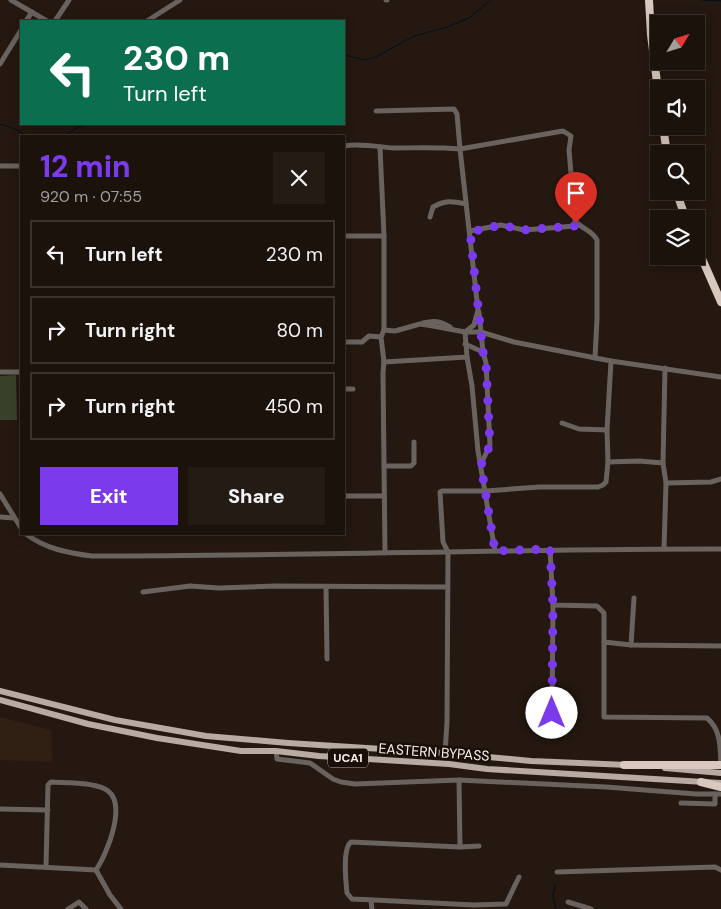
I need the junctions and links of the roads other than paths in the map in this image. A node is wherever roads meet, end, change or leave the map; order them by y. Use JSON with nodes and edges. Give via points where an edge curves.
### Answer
{"nodes":[{"id":1,"x":11,"y":0,"type":"edge"},
{"id":2,"x":69,"y":0,"type":"edge"},
{"id":3,"x":649,"y":0,"type":"edge"},
{"id":4,"x":177,"y":1,"type":"edge"},
{"id":5,"x":32,"y":12,"type":"junction"},
{"id":6,"x":27,"y":20,"type":"edge"},
{"id":7,"x":45,"y":20,"type":"edge"},
{"id":8,"x":56,"y":20,"type":"edge"},
{"id":9,"x":148,"y":20,"type":"edge"},
{"id":10,"x":20,"y":32,"type":"edge"},
{"id":11,"x":0,"y":64,"type":"edge"},
{"id":12,"x":657,"y":80,"type":"edge"},
{"id":13,"x":376,"y":111,"type":"dead end"},
{"id":14,"x":345,"y":146,"type":"edge"},
{"id":15,"x":380,"y":147,"type":"junction"},
{"id":16,"x":460,"y":149,"type":"junction"},
{"id":17,"x":0,"y":166,"type":"edge"},
{"id":18,"x":20,"y":166,"type":"edge"},
{"id":19,"x":466,"y":204,"type":"junction"},
{"id":20,"x":430,"y":217,"type":"dead end"},
{"id":21,"x":578,"y":225,"type":"junction"},
{"id":22,"x":470,"y":232,"type":"junction"},
{"id":23,"x":345,"y":236,"type":"edge"},
{"id":24,"x":384,"y":236,"type":"junction"},
{"id":25,"x":705,"y":263,"type":"edge"},
{"id":26,"x":718,"y":288,"type":"edge"},
{"id":27,"x":721,"y":302,"type":"edge"},
{"id":28,"x":478,"y":310,"type":"junction"},
{"id":29,"x":384,"y":330,"type":"junction"},
{"id":30,"x":465,"y":332,"type":"junction"},
{"id":31,"x":481,"y":332,"type":"junction"},
{"id":32,"x":381,"y":337,"type":"junction"},
{"id":33,"x":345,"y":342,"type":"edge"},
{"id":34,"x":465,"y":344,"type":"junction"},
{"id":35,"x":483,"y":352,"type":"junction"},
{"id":36,"x":467,"y":357,"type":"junction"},
{"id":37,"x":596,"y":358,"type":"junction"},
{"id":38,"x":611,"y":361,"type":"junction"},
{"id":39,"x":384,"y":362,"type":"junction"},
{"id":40,"x":665,"y":368,"type":"junction"},
{"id":41,"x":0,"y":372,"type":"edge"},
{"id":42,"x":20,"y":372,"type":"edge"},
{"id":43,"x":721,"y":377,"type":"edge"},
{"id":44,"x":345,"y":389,"type":"edge"},
{"id":45,"x":353,"y":389,"type":"dead end"},
{"id":46,"x":562,"y":423,"type":"dead end"},
{"id":47,"x":607,"y":430,"type":"junction"},
{"id":48,"x":414,"y":442,"type":"dead end"},
{"id":49,"x":608,"y":462,"type":"junction"},
{"id":50,"x":663,"y":463,"type":"junction"},
{"id":51,"x":481,"y":465,"type":"junction"},
{"id":52,"x":384,"y":466,"type":"junction"},
{"id":53,"x":721,"y":479,"type":"edge"},
{"id":54,"x":666,"y":483,"type":"junction"},
{"id":55,"x":486,"y":491,"type":"junction"},
{"id":56,"x":0,"y":494,"type":"edge"},
{"id":57,"x":345,"y":496,"type":"edge"},
{"id":58,"x":384,"y":496,"type":"junction"},
{"id":59,"x":0,"y":517,"type":"edge"},
{"id":60,"x":14,"y":518,"type":"junction"},
{"id":61,"x":20,"y":527,"type":"edge"},
{"id":62,"x":27,"y":535,"type":"edge"},
{"id":63,"x":37,"y":535,"type":"edge"},
{"id":64,"x":36,"y":541,"type":"junction"},
{"id":65,"x":550,"y":549,"type":"junction"},
{"id":66,"x":664,"y":549,"type":"junction"},
{"id":67,"x":721,"y":549,"type":"edge"},
{"id":68,"x":495,"y":551,"type":"junction"},
{"id":69,"x":448,"y":552,"type":"junction"},
{"id":70,"x":385,"y":553,"type":"junction"},
{"id":71,"x":326,"y":587,"type":"junction"},
{"id":72,"x":447,"y":587,"type":"junction"},
{"id":73,"x":143,"y":592,"type":"dead end"},
{"id":74,"x":634,"y":598,"type":"dead end"},
{"id":75,"x":553,"y":605,"type":"junction"},
{"id":76,"x":604,"y":642,"type":"junction"},
{"id":77,"x":631,"y":644,"type":"junction"},
{"id":78,"x":721,"y":646,"type":"edge"},
{"id":79,"x":327,"y":658,"type":"dead end"},
{"id":80,"x":0,"y":691,"type":"edge"},
{"id":81,"x":0,"y":700,"type":"edge"},
{"id":82,"x":547,"y":717,"type":"dead end"},
{"id":83,"x":276,"y":751,"type":"junction"},
{"id":84,"x":428,"y":752,"type":"junction"},
{"id":85,"x":445,"y":753,"type":"junction"},
{"id":86,"x":428,"y":763,"type":"junction"},
{"id":87,"x":624,"y":765,"type":"junction"},
{"id":88,"x":721,"y":765,"type":"edge"},
{"id":89,"x":527,"y":770,"type":"junction"},
{"id":90,"x":721,"y":773,"type":"edge"},
{"id":91,"x":459,"y":780,"type":"junction"},
{"id":92,"x":701,"y":782,"type":"junction"},
{"id":93,"x":721,"y":782,"type":"edge"},
{"id":94,"x":525,"y":784,"type":"junction"},
{"id":95,"x":721,"y":786,"type":"edge"},
{"id":96,"x":718,"y":794,"type":"edge"},
{"id":97,"x":681,"y":803,"type":"dead end"},
{"id":98,"x":0,"y":809,"type":"edge"},
{"id":99,"x":48,"y":810,"type":"junction"},
{"id":100,"x":479,"y":846,"type":"dead end"},
{"id":101,"x":460,"y":847,"type":"junction"},
{"id":102,"x":0,"y":865,"type":"edge"},
{"id":103,"x":46,"y":867,"type":"junction"},
{"id":104,"x":96,"y":870,"type":"junction"},
{"id":105,"x":721,"y":870,"type":"edge"},
{"id":106,"x":558,"y":872,"type":"dead end"},
{"id":107,"x":519,"y":877,"type":"dead end"},
{"id":108,"x":371,"y":900,"type":"junction"},
{"id":109,"x":568,"y":902,"type":"dead end"},
{"id":110,"x":68,"y":909,"type":"edge"},
{"id":111,"x":86,"y":909,"type":"edge"},
{"id":112,"x":121,"y":909,"type":"edge"},
{"id":113,"x":372,"y":909,"type":"edge"},
{"id":114,"x":591,"y":909,"type":"edge"}],
"edges":[{"from":1,"to":5,"type":"street"},
{"from":2,"to":8,"type":"street"},
{"from":3,"to":12,"type":"highway"},
{"from":4,"to":9,"type":"street"},
{"from":5,"to":6,"type":"street"},
{"from":5,"to":7,"type":"street"},
{"from":10,"to":11,"type":"street"},
{"from":13,"to":16,"type":"street","via":[[454,109]]},
{"from":14,"to":15,"type":"street"},
{"from":15,"to":16,"type":"street"},
{"from":15,"to":24,"type":"street"},
{"from":16,"to":19,"type":"street"},
{"from":16,"to":21,"type":"street","via":[[563,131],[571,136],[569,150],[575,221]]},
{"from":17,"to":18,"type":"street"},
{"from":19,"to":20,"type":"street","via":[[441,202],[433,207]]},
{"from":19,"to":22,"type":"street"},
{"from":21,"to":22,"type":"street","via":[[524,230],[501,225]]},
{"from":21,"to":37,"type":"street","via":[[591,231],[598,240]]},
{"from":22,"to":28,"type":"street"},
{"from":23,"to":24,"type":"street"},
{"from":24,"to":29,"type":"street"},
{"from":25,"to":26,"type":"highway"},
{"from":26,"to":27,"type":"highway"},
{"from":28,"to":30,"type":"street","via":[[474,325]]},
{"from":28,"to":31,"type":"street"},
{"from":29,"to":30,"type":"street","via":[[395,331],[420,324]]},
{"from":29,"to":32,"type":"street"},
{"from":30,"to":31,"type":"street"},
{"from":30,"to":34,"type":"street"},
{"from":31,"to":35,"type":"street"},
{"from":31,"to":37,"type":"street"},
{"from":32,"to":33,"type":"street","via":[[369,336],[362,342]]},
{"from":32,"to":39,"type":"street"},
{"from":34,"to":35,"type":"street"},
{"from":34,"to":36,"type":"street"},
{"from":35,"to":51,"type":"street","via":[[490,445]]},
{"from":36,"to":39,"type":"street"},
{"from":36,"to":51,"type":"street"},
{"from":37,"to":38,"type":"street"},
{"from":38,"to":40,"type":"street"},
{"from":38,"to":47,"type":"street"},
{"from":39,"to":52,"type":"street"},
{"from":40,"to":43,"type":"street"},
{"from":40,"to":50,"type":"street"},
{"from":41,"to":42,"type":"street"},
{"from":44,"to":45,"type":"street"},
{"from":46,"to":47,"type":"street","via":[[579,429]]},
{"from":47,"to":49,"type":"street"},
{"from":48,"to":52,"type":"street","via":[[414,463],[411,466]]},
{"from":49,"to":50,"type":"street"},
{"from":49,"to":55,"type":"street","via":[[606,482],[598,487]]},
{"from":50,"to":54,"type":"street"},
{"from":51,"to":55,"type":"street"},
{"from":52,"to":58,"type":"street"},
{"from":53,"to":54,"type":"street"},
{"from":54,"to":66,"type":"street"},
{"from":55,"to":68,"type":"street"},
{"from":55,"to":69,"type":"street","via":[[440,492],[443,542]]},
{"from":56,"to":60,"type":"street"},
{"from":57,"to":58,"type":"street"},
{"from":58,"to":70,"type":"street"},
{"from":59,"to":60,"type":"street"},
{"from":60,"to":61,"type":"street"},
{"from":62,"to":64,"type":"street"},
{"from":63,"to":64,"type":"street"},
{"from":64,"to":70,"type":"street","via":[[69,553],[92,556]]},
{"from":65,"to":66,"type":"street"},
{"from":65,"to":68,"type":"street"},
{"from":65,"to":75,"type":"street"},
{"from":66,"to":67,"type":"street"},
{"from":68,"to":69,"type":"street"},
{"from":69,"to":70,"type":"street"},
{"from":69,"to":72,"type":"street"},
{"from":71,"to":72,"type":"street"},
{"from":71,"to":73,"type":"street","via":[[190,586]]},
{"from":71,"to":79,"type":"street"},
{"from":72,"to":85,"type":"street"},
{"from":74,"to":77,"type":"street"},
{"from":75,"to":76,"type":"street","via":[[601,608],[604,613]]},
{"from":75,"to":82,"type":"street","via":[[552,713]]},
{"from":76,"to":77,"type":"street"},
{"from":76,"to":88,"type":"street","via":[[604,717],[706,718],[719,731]]},
{"from":77,"to":78,"type":"street"},
{"from":80,"to":84,"type":"main road","name":"EASTERN BYPASS","number":"UCA1","via":[[115,720],[206,736]]},
{"from":81,"to":83,"type":"main road","name":"EASTERN BYPASS","number":"UCA1","via":[[88,724],[157,738],[241,750]]},
{"from":83,"to":86,"type":"main road","name":"EASTERN BYPASS","number":"UCA1"},
{"from":83,"to":91,"type":"street","via":[[277,759],[310,763],[326,775],[354,784]]},
{"from":84,"to":85,"type":"main road","name":"EASTERN BYPASS","number":"UCA1"},
{"from":84,"to":86,"type":"main road"},
{"from":85,"to":87,"type":"main road","name":"EASTERN BYPASS","number":"UCA1"},
{"from":86,"to":89,"type":"main road","name":"EASTERN BYPASS","number":"UCA1"},
{"from":87,"to":88,"type":"highway"},
{"from":87,"to":90,"type":"main road","name":"EASTERN BYPASS","number":"UCA1"},
{"from":89,"to":92,"type":"main road","name":"EASTERN BYPASS","number":"UCA1"},
{"from":89,"to":94,"type":"street"},
{"from":91,"to":94,"type":"street"},
{"from":91,"to":101,"type":"street"},
{"from":92,"to":93,"type":"main road","name":"EASTERN BYPASS","number":"UCA1"},
{"from":92,"to":95,"type":"highway"},
{"from":94,"to":96,"type":"street"},
{"from":96,"to":97,"type":"street","via":[[715,804]]},
{"from":98,"to":99,"type":"street"},
{"from":99,"to":103,"type":"street"},
{"from":99,"to":104,"type":"street","via":[[48,785],[51,782],[107,790],[117,806],[106,855]]},
{"from":100,"to":101,"type":"street"},
{"from":101,"to":108,"type":"street","via":[[348,843],[347,893],[352,899]]},
{"from":102,"to":103,"type":"street"},
{"from":103,"to":104,"type":"street"},
{"from":104,"to":112,"type":"street"},
{"from":105,"to":106,"type":"street","via":[[715,867]]},
{"from":107,"to":108,"type":"street","via":[[506,904]]},
{"from":108,"to":113,"type":"street"},
{"from":109,"to":114,"type":"street"},
{"from":110,"to":111,"type":"street","via":[[79,902]]}]}
